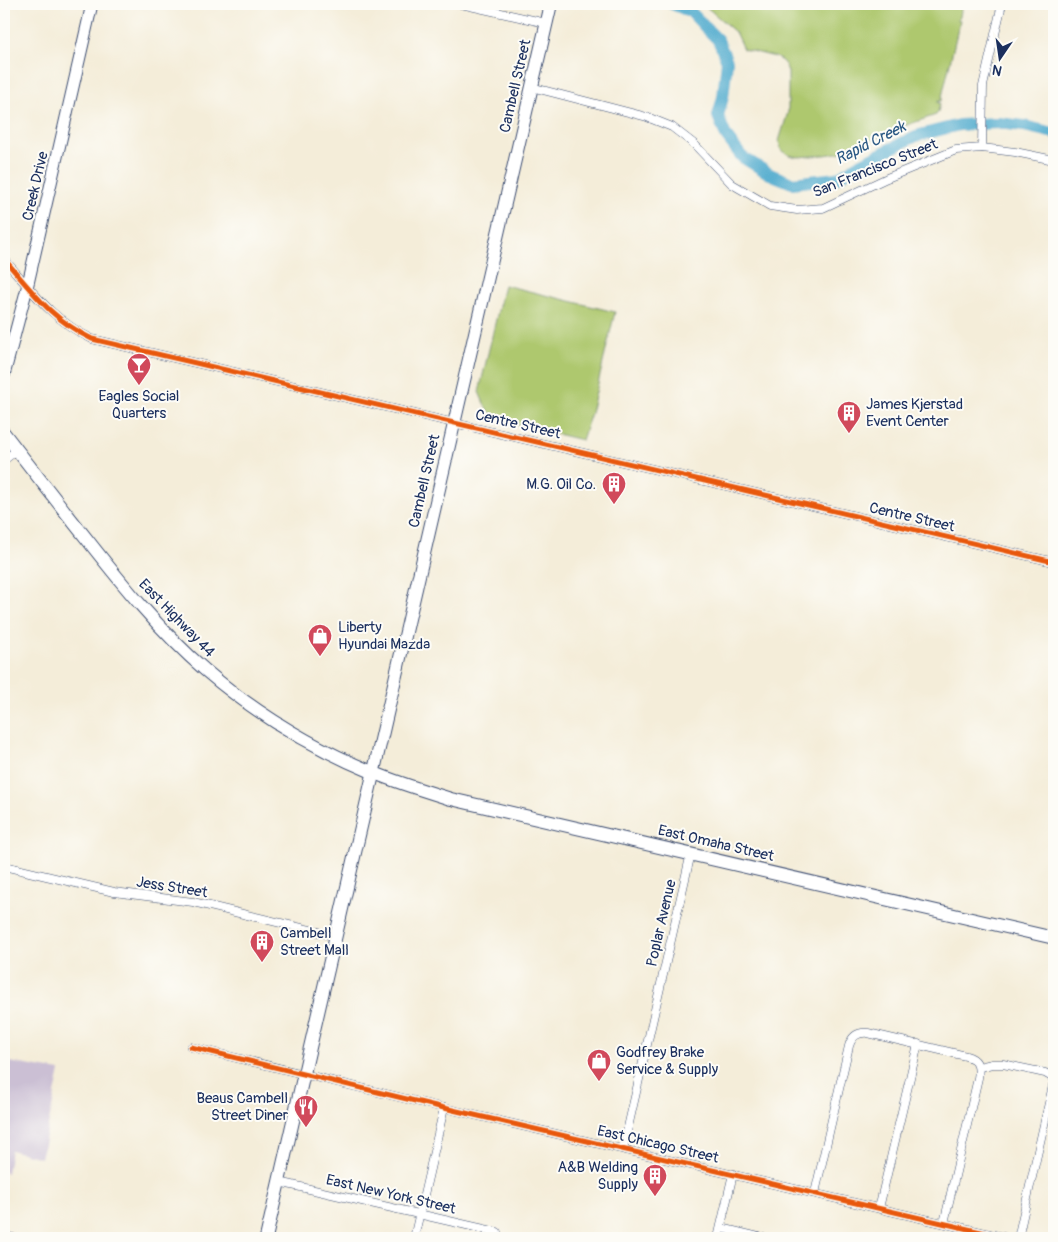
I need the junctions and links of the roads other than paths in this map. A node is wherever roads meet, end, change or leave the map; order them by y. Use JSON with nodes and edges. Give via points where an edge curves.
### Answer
{"nodes":[{"id":1,"x":92,"y":4,"type":"edge"},
{"id":2,"x":461,"y":4,"type":"edge"},
{"id":3,"x":551,"y":4,"type":"edge"},
{"id":4,"x":1002,"y":4,"type":"edge"},
{"id":5,"x":546,"y":23,"type":"junction"},
{"id":6,"x":531,"y":86,"type":"junction"},
{"id":7,"x":982,"y":148,"type":"junction"},
{"id":8,"x":1054,"y":160,"type":"edge"},
{"id":9,"x":4,"y":259,"type":"edge"},
{"id":10,"x":27,"y":288,"type":"junction"},
{"id":11,"x":4,"y":375,"type":"edge"},
{"id":12,"x":454,"y":423,"type":"junction"},
{"id":13,"x":4,"y":433,"type":"edge"},
{"id":14,"x":17,"y":450,"type":"junction"},
{"id":15,"x":4,"y":460,"type":"edge"},
{"id":16,"x":1054,"y":562,"type":"edge"},
{"id":17,"x":373,"y":772,"type":"junction"},
{"id":18,"x":691,"y":853,"type":"junction"},
{"id":19,"x":4,"y":866,"type":"edge"},
{"id":20,"x":336,"y":936,"type":"junction"},
{"id":21,"x":1054,"y":938,"type":"edge"},
{"id":22,"x":918,"y":1044,"type":"junction"},
{"id":23,"x":192,"y":1047,"type":"dead end"},
{"id":24,"x":979,"y":1067,"type":"junction"},
{"id":25,"x":304,"y":1074,"type":"junction"},
{"id":26,"x":444,"y":1108,"type":"junction"},
{"id":27,"x":623,"y":1149,"type":"junction"},
{"id":28,"x":734,"y":1174,"type":"junction"},
{"id":29,"x":279,"y":1182,"type":"junction"},
{"id":30,"x":815,"y":1193,"type":"junction"},
{"id":31,"x":880,"y":1208,"type":"junction"},
{"id":32,"x":420,"y":1214,"type":"junction"},
{"id":33,"x":944,"y":1223,"type":"junction"},
{"id":34,"x":720,"y":1228,"type":"junction"},
{"id":35,"x":497,"y":1232,"type":"dead end"},
{"id":36,"x":4,"y":1236,"type":"edge"},
{"id":37,"x":13,"y":1238,"type":"edge"},
{"id":38,"x":266,"y":1238,"type":"edge"},
{"id":39,"x":414,"y":1238,"type":"edge"},
{"id":40,"x":718,"y":1238,"type":"edge"},
{"id":41,"x":763,"y":1238,"type":"edge"},
{"id":42,"x":1007,"y":1238,"type":"edge"},
{"id":43,"x":1018,"y":1238,"type":"edge"}],
"edges":[{"from":1,"to":10,"type":"street","name":"Creek Drive"},
{"from":2,"to":5,"type":"street"},
{"from":3,"to":5,"type":"main road","name":"Cambell Street"},
{"from":4,"to":7,"type":"street","via":[[985,75]]},
{"from":5,"to":6,"type":"main road","name":"Cambell Street"},
{"from":6,"to":7,"type":"street","name":"San Francisco Street","via":[[647,117],[672,127],[694,144],[732,184],[770,206],[796,210],[823,208],[956,150]]},
{"from":6,"to":12,"type":"main road","name":"Cambell Street"},
{"from":7,"to":8,"type":"street","name":"San Francisco Street"},
{"from":9,"to":10,"type":"street","name":"Centre Street"},
{"from":10,"to":11,"type":"street","name":"Creek Drive"},
{"from":10,"to":12,"type":"street","name":"Centre Street","via":[[58,319],[92,339]]},
{"from":12,"to":16,"type":"street","name":"Centre Street"},
{"from":12,"to":17,"type":"main road","name":"Cambell Street"},
{"from":13,"to":14,"type":"main road","name":"East Highway 44"},
{"from":14,"to":15,"type":"street"},
{"from":14,"to":17,"type":"main road","name":"East Highway 44","via":[[126,588],[188,655],[262,713],[307,740]]},
{"from":17,"to":18,"type":"main road","name":"East Omaha Street","via":[[451,799]]},
{"from":17,"to":20,"type":"main road","name":"Cambell Street"},
{"from":18,"to":21,"type":"main road","name":"East Omaha Street"},
{"from":18,"to":27,"type":"street","name":"Poplar Avenue"},
{"from":19,"to":20,"type":"street","name":"Jess Street","via":[[114,892],[194,902]]},
{"from":20,"to":25,"type":"main road","name":"Cambell Street"},
{"from":22,"to":24,"type":"street","via":[[971,1057]]},
{"from":22,"to":30,"type":"street","via":[[868,1033],[859,1033],[852,1038]]},
{"from":22,"to":31,"type":"street"},
{"from":23,"to":25,"type":"street","name":"East Chicago Street"},
{"from":24,"to":33,"type":"street"},
{"from":24,"to":43,"type":"street","via":[[1008,1065],[1049,1074],[1054,1081]]},
{"from":25,"to":26,"type":"street","name":"East Chicago Street"},
{"from":25,"to":29,"type":"main road","name":"Cambell Street"},
{"from":26,"to":27,"type":"street","name":"East Chicago Street"},
{"from":26,"to":32,"type":"street"},
{"from":27,"to":28,"type":"street","name":"East Chicago Street"},
{"from":28,"to":30,"type":"street","name":"East Chicago Street"},
{"from":28,"to":34,"type":"street"},
{"from":29,"to":32,"type":"street","name":"East New York Street"},
{"from":29,"to":38,"type":"main road","name":"Cambell Street"},
{"from":30,"to":31,"type":"street","name":"East Chicago Street"},
{"from":31,"to":33,"type":"street","name":"East Chicago Street"},
{"from":32,"to":35,"type":"street","name":"East New York Street"},
{"from":32,"to":39,"type":"street"},
{"from":33,"to":42,"type":"street","name":"East Chicago Street"},
{"from":34,"to":40,"type":"street"},
{"from":34,"to":41,"type":"street"},
{"from":36,"to":37,"type":"street"}]}
